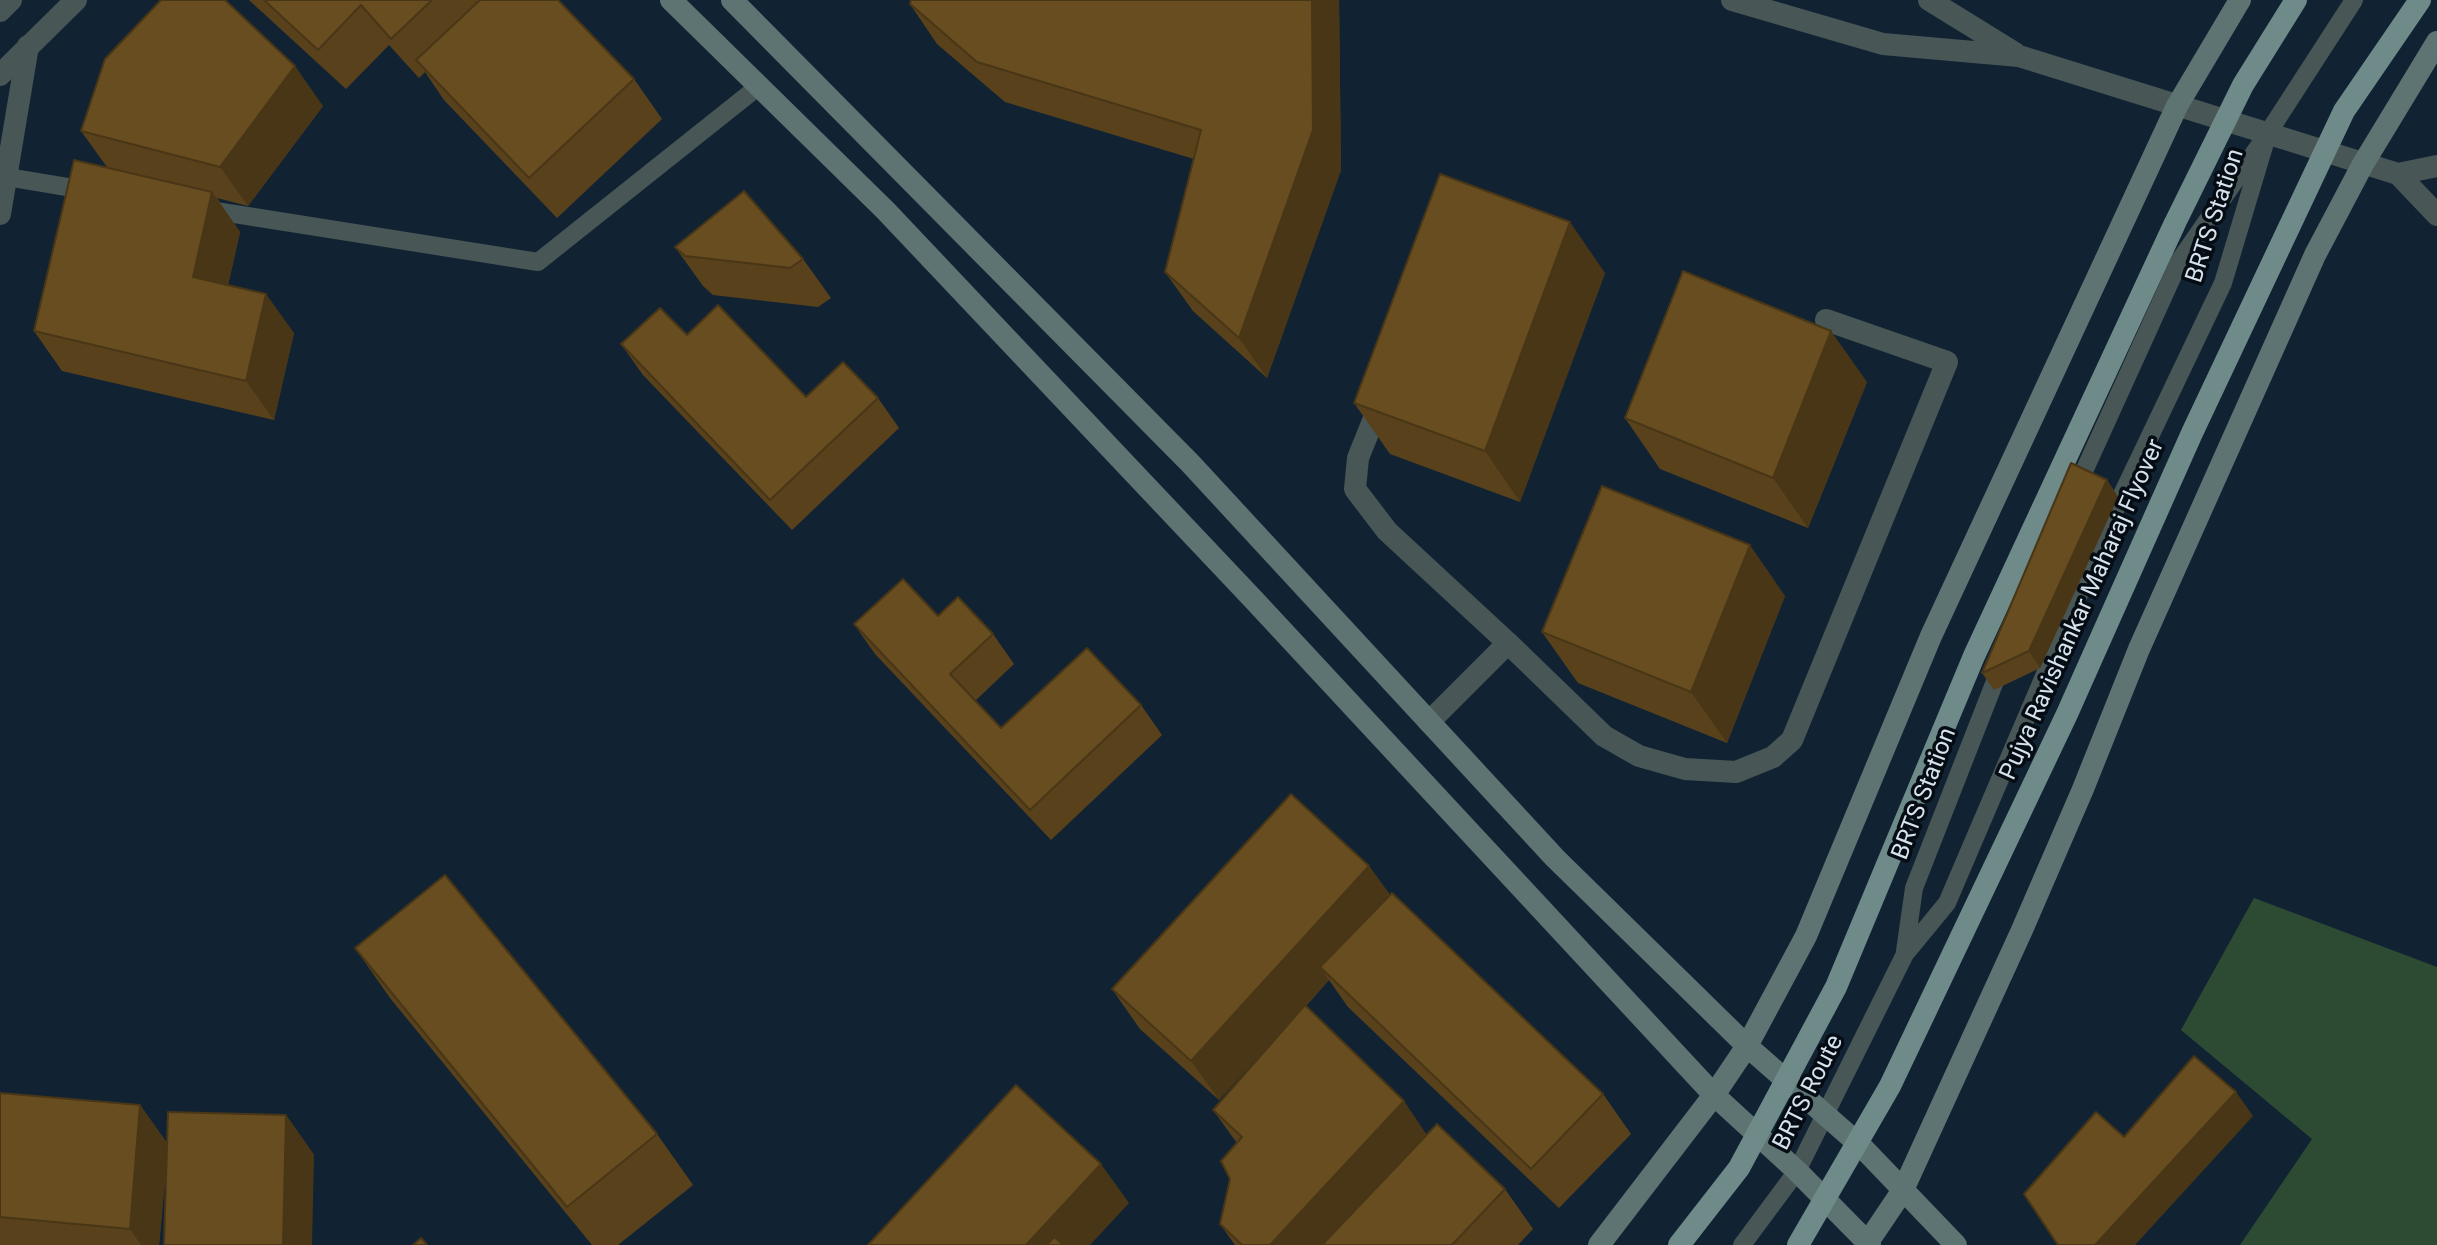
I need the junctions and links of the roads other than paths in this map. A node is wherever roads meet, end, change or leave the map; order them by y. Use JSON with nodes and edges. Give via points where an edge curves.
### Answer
{"nodes":[{"id":1,"x":11,"y":0,"type":"edge"},
{"id":2,"x":76,"y":0,"type":"edge"},
{"id":3,"x":671,"y":0,"type":"edge"},
{"id":4,"x":732,"y":0,"type":"edge"},
{"id":5,"x":1732,"y":0,"type":"edge"},
{"id":6,"x":1929,"y":0,"type":"edge"},
{"id":7,"x":2240,"y":0,"type":"edge"},
{"id":8,"x":2296,"y":0,"type":"edge"},
{"id":9,"x":2354,"y":0,"type":"edge"},
{"id":10,"x":2420,"y":0,"type":"edge"},
{"id":11,"x":0,"y":11,"type":"edge"},
{"id":12,"x":2437,"y":42,"type":"edge"},
{"id":13,"x":28,"y":46,"type":"junction"},
{"id":14,"x":2019,"y":56,"type":"junction"},
{"id":15,"x":0,"y":75,"type":"edge"},
{"id":16,"x":759,"y":86,"type":"junction"},
{"id":17,"x":2177,"y":106,"type":"junction"},
{"id":18,"x":2268,"y":133,"type":"junction"},
{"id":19,"x":2363,"y":164,"type":"junction"},
{"id":20,"x":2437,"y":166,"type":"edge"},
{"id":21,"x":2398,"y":174,"type":"junction"},
{"id":22,"x":7,"y":177,"type":"junction"},
{"id":23,"x":103,"y":193,"type":"edge"},
{"id":24,"x":180,"y":205,"type":"edge"},
{"id":25,"x":0,"y":214,"type":"edge"},
{"id":26,"x":2437,"y":215,"type":"edge"},
{"id":27,"x":1826,"y":320,"type":"dead end"},
{"id":28,"x":1388,"y":385,"type":"edge"},
{"id":29,"x":2066,"y":513,"type":"edge"},
{"id":30,"x":1508,"y":643,"type":"junction"},
{"id":31,"x":2010,"y":645,"type":"edge"},
{"id":32,"x":1429,"y":722,"type":"junction"},
{"id":33,"x":1905,"y":954,"type":"junction"},
{"id":34,"x":1747,"y":1046,"type":"junction"},
{"id":35,"x":1714,"y":1095,"type":"junction"},
{"id":36,"x":1827,"y":1114,"type":"junction"},
{"id":37,"x":1797,"y":1171,"type":"junction"},
{"id":38,"x":1903,"y":1190,"type":"junction"},
{"id":39,"x":1868,"y":1244,"type":"edge"},
{"id":40,"x":1599,"y":1245,"type":"edge"},
{"id":41,"x":1679,"y":1245,"type":"edge"},
{"id":42,"x":1742,"y":1245,"type":"edge"},
{"id":43,"x":1798,"y":1245,"type":"edge"},
{"id":44,"x":1956,"y":1245,"type":"edge"}],
"edges":[{"from":1,"to":11,"type":"street"},
{"from":2,"to":13,"type":"street"},
{"from":3,"to":16,"type":"main road"},
{"from":4,"to":32,"type":"main road","via":[[1190,463]]},
{"from":5,"to":14,"type":"street","via":[[1883,44]]},
{"from":6,"to":14,"type":"street"},
{"from":7,"to":17,"type":"main road"},
{"from":8,"to":41,"type":"main road","via":[[2243,85],[2175,223],[1974,656],[1836,987],[1739,1168]]},
{"from":9,"to":18,"type":"lane"},
{"from":10,"to":43,"type":"main road","name":"Pujya Ravishankar Maharaj Flyover","via":[[2344,111],[1890,1086]]},
{"from":12,"to":19,"type":"main road"},
{"from":13,"to":15,"type":"street"},
{"from":13,"to":22,"type":"street"},
{"from":14,"to":17,"type":"street"},
{"from":16,"to":24,"type":"lane","via":[[538,262]]},
{"from":16,"to":35,"type":"main road","via":[[1253,599]]},
{"from":17,"to":18,"type":"street"},
{"from":17,"to":34,"type":"main road","via":[[1931,636],[1806,936]]},
{"from":18,"to":19,"type":"street"},
{"from":18,"to":29,"type":"lane","name":"BRTS Station","via":[[2180,260]]},
{"from":18,"to":33,"type":"lane","name":"BRTS Station","via":[[2223,283],[2119,501],[1947,903]]},
{"from":19,"to":21,"type":"street"},
{"from":19,"to":38,"type":"main road","via":[[2303,284],[2139,649],[2022,930]]},
{"from":20,"to":21,"type":"street"},
{"from":21,"to":26,"type":"street"},
{"from":22,"to":23,"type":"lane"},
{"from":22,"to":25,"type":"street"},
{"from":27,"to":30,"type":"street","via":[[1947,362],[1792,740],[1773,757],[1736,772],[1685,769],[1639,756],[1604,736]]},
{"from":28,"to":30,"type":"street","via":[[1358,458],[1355,489],[1387,531]]},
{"from":30,"to":32,"type":"street"},
{"from":31,"to":33,"type":"lane","name":"BRTS Station","via":[[1914,888]]},
{"from":32,"to":34,"type":"main road","via":[[1555,858]]},
{"from":33,"to":36,"type":"lane","name":"BRTS Route"},
{"from":34,"to":35,"type":"main road"},
{"from":34,"to":36,"type":"main road"},
{"from":35,"to":37,"type":"main road"},
{"from":35,"to":40,"type":"main road"},
{"from":36,"to":37,"type":"lane","name":"BRTS Route"},
{"from":36,"to":38,"type":"main road"},
{"from":37,"to":39,"type":"main road"},
{"from":37,"to":42,"type":"lane","name":"BRTS Route"},
{"from":38,"to":39,"type":"main road"},
{"from":38,"to":44,"type":"main road"}]}
